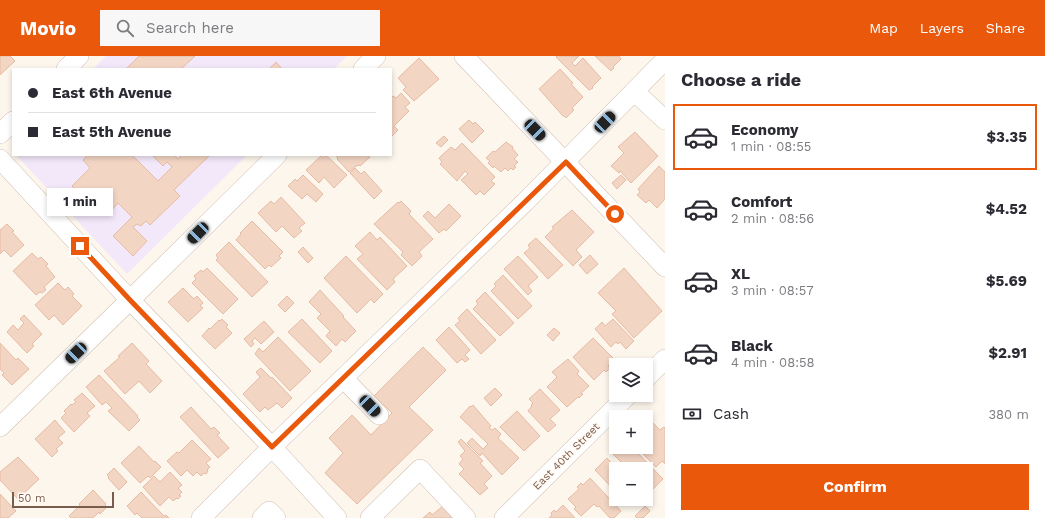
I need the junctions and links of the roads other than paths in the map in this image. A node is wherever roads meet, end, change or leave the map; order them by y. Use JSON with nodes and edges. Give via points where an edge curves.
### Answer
{"nodes":[{"id":1,"x":79,"y":56,"type":"edge"},
{"id":2,"x":376,"y":56,"type":"edge"},
{"id":3,"x":464,"y":56,"type":"edge"},
{"id":4,"x":67,"y":68,"type":"edge"},
{"id":5,"x":364,"y":68,"type":"edge"},
{"id":6,"x":662,"y":69,"type":"edge"},
{"id":7,"x":634,"y":91,"type":"junction"},
{"id":8,"x":665,"y":120,"type":"edge"},
{"id":9,"x":12,"y":122,"type":"edge"},
{"id":10,"x":0,"y":134,"type":"edge"},
{"id":11,"x":276,"y":156,"type":"edge"},
{"id":12,"x":0,"y":159,"type":"edge"},
{"id":13,"x":566,"y":162,"type":"junction"},
{"id":14,"x":665,"y":267,"type":"edge"},
{"id":15,"x":130,"y":300,"type":"junction"},
{"id":16,"x":665,"y":359,"type":"edge"},
{"id":17,"x":653,"y":371,"type":"edge"},
{"id":18,"x":343,"y":378,"type":"junction"},
{"id":19,"x":621,"y":402,"type":"edge"},
{"id":20,"x":379,"y":415,"type":"dead end"},
{"id":21,"x":0,"y":427,"type":"edge"},
{"id":22,"x":272,"y":447,"type":"junction"},
{"id":23,"x":331,"y":516,"type":"edge"},
{"id":24,"x":201,"y":518,"type":"edge"},
{"id":25,"x":262,"y":518,"type":"edge"},
{"id":26,"x":276,"y":518,"type":"edge"},
{"id":27,"x":370,"y":518,"type":"edge"},
{"id":28,"x":466,"y":518,"type":"edge"},
{"id":29,"x":504,"y":518,"type":"edge"}],
"edges":[{"from":1,"to":4,"type":"street"},
{"from":2,"to":5,"type":"street"},
{"from":3,"to":13,"type":"street"},
{"from":6,"to":7,"type":"street"},
{"from":7,"to":8,"type":"street"},
{"from":7,"to":13,"type":"street"},
{"from":9,"to":10,"type":"street"},
{"from":11,"to":15,"type":"street"},
{"from":12,"to":15,"type":"street"},
{"from":13,"to":14,"type":"street"},
{"from":13,"to":18,"type":"street"},
{"from":15,"to":21,"type":"street"},
{"from":15,"to":22,"type":"street"},
{"from":16,"to":17,"type":"street"},
{"from":18,"to":20,"type":"street"},
{"from":18,"to":22,"type":"street"},
{"from":19,"to":29,"type":"street","name":"East 40th Street"},
{"from":22,"to":23,"type":"street"},
{"from":22,"to":24,"type":"street"},
{"from":25,"to":26,"type":"street","via":[[269,511]]},
{"from":27,"to":28,"type":"street","via":[[420,470]]}]}
